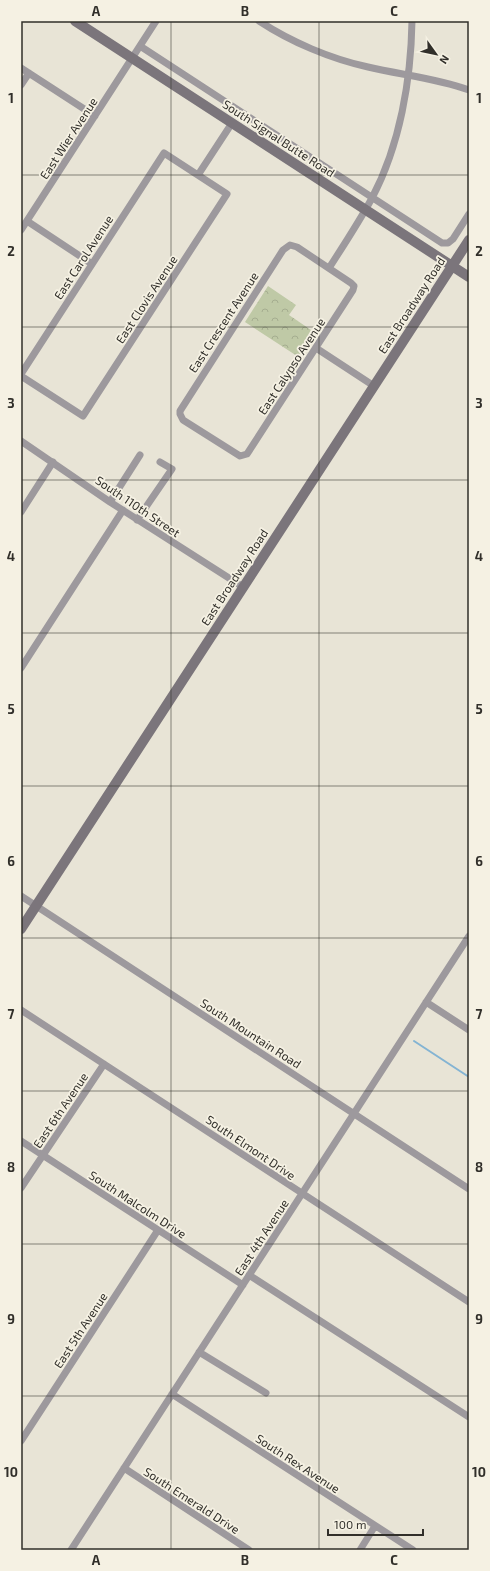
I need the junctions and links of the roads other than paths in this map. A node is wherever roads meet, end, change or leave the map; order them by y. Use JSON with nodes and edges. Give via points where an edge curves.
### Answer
{"nodes":[{"id":1,"x":76,"y":21,"type":"edge"},
{"id":2,"x":156,"y":21,"type":"edge"},
{"id":3,"x":259,"y":21,"type":"edge"},
{"id":4,"x":412,"y":21,"type":"edge"},
{"id":5,"x":140,"y":46,"type":"junction"},
{"id":6,"x":133,"y":58,"type":"junction"},
{"id":7,"x":21,"y":68,"type":"edge"},
{"id":8,"x":29,"y":73,"type":"junction"},
{"id":9,"x":408,"y":75,"type":"junction"},
{"id":10,"x":21,"y":85,"type":"edge"},
{"id":11,"x":469,"y":90,"type":"edge"},
{"id":12,"x":95,"y":116,"type":"junction"},
{"id":13,"x":232,"y":123,"type":"junction"},
{"id":14,"x":198,"y":175,"type":"junction"},
{"id":15,"x":372,"y":197,"type":"junction"},
{"id":16,"x":365,"y":210,"type":"junction"},
{"id":17,"x":469,"y":214,"type":"edge"},
{"id":18,"x":27,"y":221,"type":"junction"},
{"id":19,"x":21,"y":230,"type":"edge"},
{"id":20,"x":469,"y":240,"type":"edge"},
{"id":21,"x":448,"y":243,"type":"joint"},
{"id":22,"x":92,"y":264,"type":"junction"},
{"id":23,"x":452,"y":266,"type":"junction"},
{"id":24,"x":329,"y":268,"type":"junction"},
{"id":25,"x":469,"y":277,"type":"edge"},
{"id":26,"x":316,"y":348,"type":"junction"},
{"id":27,"x":21,"y":375,"type":"edge"},
{"id":28,"x":374,"y":386,"type":"junction"},
{"id":29,"x":21,"y":441,"type":"edge"},
{"id":30,"x":140,"y":455,"type":"dead end"},
{"id":31,"x":243,"y":456,"type":"joint"},
{"id":32,"x":53,"y":462,"type":"junction"},
{"id":33,"x":160,"y":462,"type":"dead end"},
{"id":34,"x":110,"y":502,"type":"junction"},
{"id":35,"x":123,"y":510,"type":"junction"},
{"id":36,"x":21,"y":512,"type":"edge"},
{"id":37,"x":138,"y":520,"type":"junction"},
{"id":38,"x":243,"y":587,"type":"junction"},
{"id":39,"x":21,"y":668,"type":"edge"},
{"id":40,"x":21,"y":896,"type":"edge"},
{"id":41,"x":36,"y":906,"type":"junction"},
{"id":42,"x":21,"y":929,"type":"edge"},
{"id":43,"x":469,"y":936,"type":"edge"},
{"id":44,"x":426,"y":1002,"type":"junction"},
{"id":45,"x":21,"y":1010,"type":"edge"},
{"id":46,"x":469,"y":1030,"type":"edge"},
{"id":47,"x":104,"y":1064,"type":"junction"},
{"id":48,"x":354,"y":1114,"type":"junction"},
{"id":49,"x":21,"y":1141,"type":"edge"},
{"id":50,"x":43,"y":1155,"type":"junction"},
{"id":51,"x":21,"y":1188,"type":"edge"},
{"id":52,"x":469,"y":1189,"type":"edge"},
{"id":53,"x":302,"y":1194,"type":"junction"},
{"id":54,"x":158,"y":1230,"type":"junction"},
{"id":55,"x":249,"y":1275,"type":"junction"},
{"id":56,"x":243,"y":1285,"type":"junction"},
{"id":57,"x":469,"y":1302,"type":"edge"},
{"id":58,"x":199,"y":1352,"type":"junction"},
{"id":59,"x":266,"y":1393,"type":"dead end"},
{"id":60,"x":172,"y":1394,"type":"junction"},
{"id":61,"x":469,"y":1417,"type":"edge"},
{"id":62,"x":22,"y":1437,"type":"edge"},
{"id":63,"x":124,"y":1468,"type":"junction"},
{"id":64,"x":375,"y":1526,"type":"junction"},
{"id":65,"x":71,"y":1550,"type":"edge"},
{"id":66,"x":249,"y":1550,"type":"edge"},
{"id":67,"x":360,"y":1550,"type":"edge"},
{"id":68,"x":412,"y":1550,"type":"edge"}],
"edges":[{"from":1,"to":6,"type":"main road","name":"South Signal Butte Road"},
{"from":2,"to":5,"type":"street","name":"East Wier Avenue"},
{"from":3,"to":9,"type":"street","via":[[331,56],[367,67]]},
{"from":4,"to":9,"type":"street"},
{"from":5,"to":6,"type":"street","name":"East Wier Avenue"},
{"from":5,"to":15,"type":"street","name":"South Signal Butte Road"},
{"from":6,"to":12,"type":"street","name":"East Wier Avenue"},
{"from":6,"to":13,"type":"main road","name":"South Signal Butte Road"},
{"from":7,"to":8,"type":"street"},
{"from":8,"to":10,"type":"street"},
{"from":8,"to":12,"type":"street"},
{"from":9,"to":11,"type":"street"},
{"from":9,"to":15,"type":"street","via":[[398,125]]},
{"from":12,"to":18,"type":"street","name":"East Wier Avenue"},
{"from":13,"to":14,"type":"street"},
{"from":13,"to":16,"type":"main road","name":"South Signal Butte Road"},
{"from":14,"to":22,"type":"street","name":"East Carol Avenue","via":[[164,153]]},
{"from":14,"to":27,"type":"street","name":"East Clovis Avenue","via":[[227,194],[83,416]]},
{"from":15,"to":16,"type":"street"},
{"from":15,"to":21,"type":"street","name":"South Signal Butte Road","via":[[442,243]]},
{"from":16,"to":23,"type":"main road","name":"South Signal Butte Road"},
{"from":16,"to":24,"type":"street"},
{"from":17,"to":21,"type":"street","name":"East Broadway Road"},
{"from":18,"to":19,"type":"street","name":"East Wier Avenue"},
{"from":18,"to":22,"type":"street"},
{"from":20,"to":23,"type":"main road","name":"East Broadway Road"},
{"from":22,"to":27,"type":"street","name":"East Carol Avenue"},
{"from":23,"to":25,"type":"main road","name":"South Signal Butte Road"},
{"from":23,"to":28,"type":"main road","name":"East Broadway Road"},
{"from":24,"to":26,"type":"street","name":"East Calypso Avenue","via":[[354,286]]},
{"from":24,"to":31,"type":"street","name":"East Crescent Avenue","via":[[297,247],[290,245],[283,250],[182,407],[180,414],[183,420],[236,455]]},
{"from":26,"to":28,"type":"street"},
{"from":26,"to":31,"type":"street","name":"East Calypso Avenue","via":[[249,451]]},
{"from":28,"to":38,"type":"main road","name":"East Broadway Road"},
{"from":29,"to":32,"type":"street","name":"South 110th Street"},
{"from":30,"to":34,"type":"street"},
{"from":32,"to":34,"type":"street","name":"South 110th Street"},
{"from":32,"to":36,"type":"street"},
{"from":33,"to":37,"type":"street","via":[[172,469]]},
{"from":34,"to":35,"type":"street","name":"South 110th Street"},
{"from":35,"to":37,"type":"street","name":"South 110th Street"},
{"from":35,"to":39,"type":"street"},
{"from":37,"to":38,"type":"street","name":"South 110th Street"},
{"from":38,"to":41,"type":"main road","name":"East Broadway Road"},
{"from":40,"to":41,"type":"street","name":"South Mountain Road"},
{"from":41,"to":42,"type":"main road","name":"East Broadway Road"},
{"from":41,"to":48,"type":"street","name":"South Mountain Road"},
{"from":43,"to":44,"type":"street","name":"East 4th Avenue"},
{"from":44,"to":46,"type":"street"},
{"from":44,"to":48,"type":"street","name":"East 4th Avenue"},
{"from":45,"to":47,"type":"street","name":"South Elmont Drive"},
{"from":47,"to":50,"type":"street","name":"East 6th Avenue"},
{"from":47,"to":53,"type":"street","name":"South Elmont Drive"},
{"from":48,"to":52,"type":"street","name":"South Mountain Road"},
{"from":48,"to":53,"type":"street","name":"East 4th Avenue"},
{"from":49,"to":50,"type":"street","name":"South Malcolm Drive"},
{"from":50,"to":51,"type":"street","name":"East 6th Avenue"},
{"from":50,"to":54,"type":"street","name":"South Malcolm Drive"},
{"from":53,"to":55,"type":"street","name":"East 4th Avenue"},
{"from":53,"to":57,"type":"street","name":"South Elmont Drive"},
{"from":54,"to":56,"type":"street","name":"South Malcolm Drive"},
{"from":54,"to":62,"type":"street","name":"East 5th Avenue"},
{"from":55,"to":56,"type":"street","name":"East 4th Avenue"},
{"from":55,"to":61,"type":"street"},
{"from":56,"to":58,"type":"street","name":"East 4th Avenue"},
{"from":58,"to":59,"type":"street"},
{"from":58,"to":60,"type":"street","name":"East 4th Avenue"},
{"from":60,"to":63,"type":"street","name":"East 4th Avenue"},
{"from":60,"to":64,"type":"street","name":"South Rex Avenue"},
{"from":63,"to":65,"type":"street","name":"East 4th Avenue"},
{"from":63,"to":66,"type":"street","name":"South Emerald Drive"},
{"from":64,"to":67,"type":"street"},
{"from":64,"to":68,"type":"street","name":"South Rex Avenue"}]}
